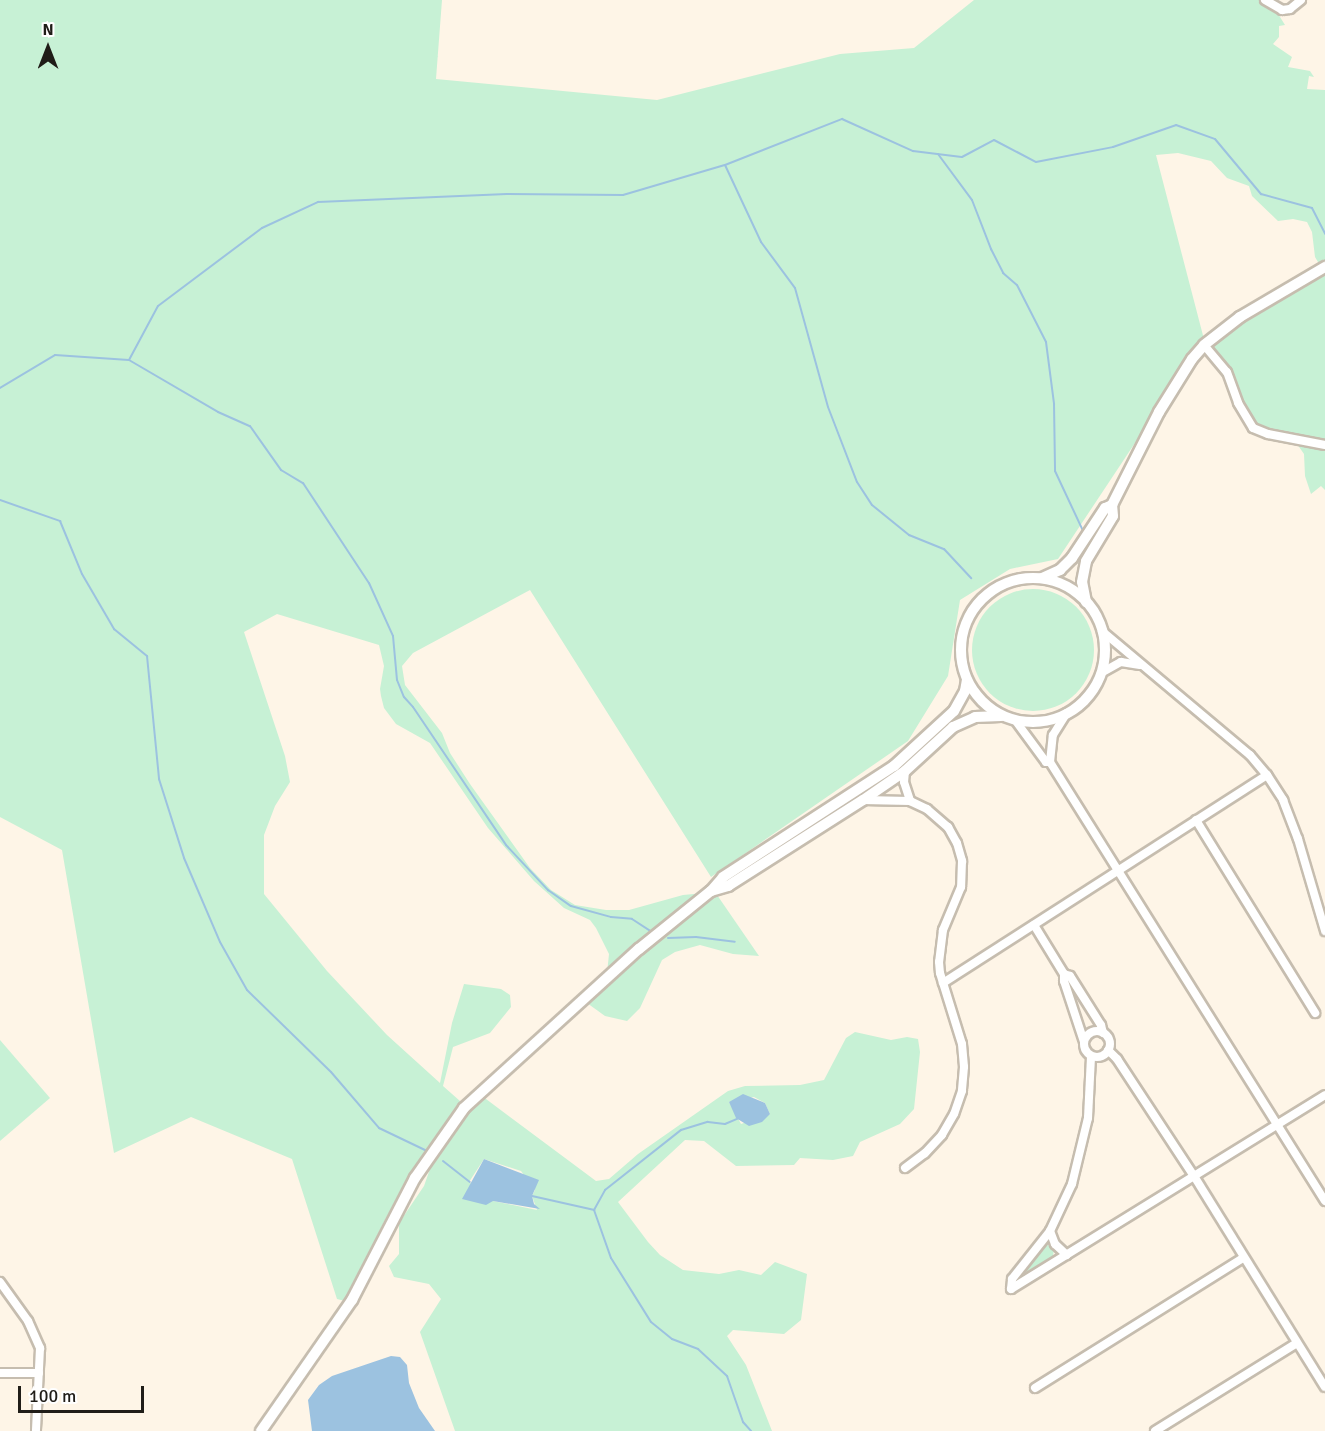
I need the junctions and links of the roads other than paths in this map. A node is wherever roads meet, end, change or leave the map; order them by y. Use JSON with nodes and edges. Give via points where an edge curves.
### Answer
{"nodes":[{"id":1,"x":1265,"y":0,"type":"edge"},
{"id":2,"x":1301,"y":0,"type":"edge"},
{"id":3,"x":1325,"y":267,"type":"edge"},
{"id":4,"x":1204,"y":345,"type":"junction"},
{"id":5,"x":1325,"y":445,"type":"edge"},
{"id":6,"x":1112,"y":505,"type":"junction"},
{"id":7,"x":1040,"y":579,"type":"junction"},
{"id":8,"x":1087,"y":603,"type":"junction"},
{"id":9,"x":1102,"y":631,"type":"junction"},
{"id":10,"x":1140,"y":665,"type":"junction"},
{"id":11,"x":1101,"y":673,"type":"junction"},
{"id":12,"x":967,"y":680,"type":"junction"},
{"id":13,"x":1067,"y":713,"type":"junction"},
{"id":14,"x":1010,"y":718,"type":"junction"},
{"id":15,"x":1050,"y":762,"type":"junction"},
{"id":16,"x":905,"y":771,"type":"junction"},
{"id":17,"x":1267,"y":775,"type":"junction"},
{"id":18,"x":863,"y":800,"type":"junction"},
{"id":19,"x":910,"y":801,"type":"junction"},
{"id":20,"x":1196,"y":820,"type":"junction"},
{"id":21,"x":1119,"y":871,"type":"junction"},
{"id":22,"x":711,"y":891,"type":"junction"},
{"id":23,"x":1034,"y":925,"type":"junction"},
{"id":24,"x":1325,"y":931,"type":"edge"},
{"id":25,"x":1064,"y":974,"type":"junction"},
{"id":26,"x":943,"y":983,"type":"junction"},
{"id":27,"x":1316,"y":1013,"type":"dead end"},
{"id":28,"x":1103,"y":1033,"type":"junction"},
{"id":29,"x":1084,"y":1042,"type":"junction"},
{"id":30,"x":1108,"y":1050,"type":"junction"},
{"id":31,"x":1091,"y":1056,"type":"junction"},
{"id":32,"x":1325,"y":1095,"type":"edge"},
{"id":33,"x":1278,"y":1124,"type":"junction"},
{"id":34,"x":905,"y":1168,"type":"dead end"},
{"id":35,"x":1194,"y":1176,"type":"junction"},
{"id":36,"x":1325,"y":1201,"type":"edge"},
{"id":37,"x":1050,"y":1230,"type":"junction"},
{"id":38,"x":1067,"y":1255,"type":"junction"},
{"id":39,"x":1244,"y":1258,"type":"junction"},
{"id":40,"x":0,"y":1282,"type":"edge"},
{"id":41,"x":1297,"y":1343,"type":"junction"},
{"id":42,"x":0,"y":1373,"type":"edge"},
{"id":43,"x":39,"y":1373,"type":"junction"},
{"id":44,"x":1325,"y":1387,"type":"edge"},
{"id":45,"x":1035,"y":1388,"type":"dead end"},
{"id":46,"x":36,"y":1431,"type":"edge"},
{"id":47,"x":261,"y":1431,"type":"edge"},
{"id":48,"x":1155,"y":1431,"type":"edge"}],
"edges":[{"from":1,"to":2,"type":"street","via":[[1282,10]]},
{"from":3,"to":4,"type":"street","via":[[1240,317]]},
{"from":4,"to":5,"type":"street","via":[[1227,372],[1238,403],[1253,428]]},
{"from":4,"to":6,"type":"street","via":[[1159,412]]},
{"from":6,"to":7,"type":"street","via":[[1105,508],[1072,558],[1051,576]]},
{"from":6,"to":8,"type":"street","via":[[1113,516],[1084,569]]},
{"from":7,"to":8,"type":"street","via":[[1070,589]]},
{"from":7,"to":12,"type":"street","via":[[1018,580],[998,587],[974,609],[964,628],[960,649]]},
{"from":8,"to":9,"type":"street"},
{"from":9,"to":10,"type":"street"},
{"from":9,"to":11,"type":"street","via":[[1105,652]]},
{"from":10,"to":11,"type":"street","via":[[1117,663]]},
{"from":10,"to":17,"type":"street","via":[[1250,755]]},
{"from":11,"to":13,"type":"street","via":[[1091,692]]},
{"from":12,"to":14,"type":"street","via":[[979,698]]},
{"from":12,"to":22,"type":"street","via":[[954,711],[894,766],[723,877]]},
{"from":13,"to":14,"type":"street","via":[[1047,721]]},
{"from":13,"to":15,"type":"street","via":[[1053,735]]},
{"from":14,"to":15,"type":"street"},
{"from":14,"to":16,"type":"street","via":[[983,716],[960,723]]},
{"from":15,"to":21,"type":"street"},
{"from":16,"to":18,"type":"street"},
{"from":16,"to":19,"type":"street"},
{"from":17,"to":20,"type":"street"},
{"from":17,"to":24,"type":"street","via":[[1283,800],[1298,839]]},
{"from":18,"to":19,"type":"street"},
{"from":18,"to":22,"type":"street","via":[[728,886]]},
{"from":19,"to":26,"type":"street","via":[[942,820],[953,835],[962,861],[961,887],[941,940],[939,962]]},
{"from":20,"to":21,"type":"street"},
{"from":20,"to":27,"type":"street"},
{"from":21,"to":23,"type":"street"},
{"from":21,"to":33,"type":"street"},
{"from":22,"to":47,"type":"street","via":[[639,949],[465,1108],[415,1179],[351,1300]]},
{"from":23,"to":25,"type":"street"},
{"from":23,"to":26,"type":"street"},
{"from":25,"to":28,"type":"street","via":[[1070,976]]},
{"from":25,"to":29,"type":"street"},
{"from":26,"to":34,"type":"street","via":[[962,1044],[962,1091],[942,1135]]},
{"from":28,"to":29,"type":"street","via":[[1091,1033]]},
{"from":28,"to":30,"type":"street","via":[[1110,1042]]},
{"from":29,"to":31,"type":"street"},
{"from":30,"to":31,"type":"street","via":[[1103,1056]]},
{"from":30,"to":35,"type":"street"},
{"from":31,"to":37,"type":"street","via":[[1082,1152],[1066,1200]]},
{"from":32,"to":33,"type":"street"},
{"from":33,"to":35,"type":"street"},
{"from":33,"to":36,"type":"street"},
{"from":35,"to":38,"type":"street"},
{"from":35,"to":39,"type":"street"},
{"from":37,"to":38,"type":"street","via":[[1055,1244]]},
{"from":37,"to":38,"type":"street","via":[[1012,1279],[1011,1289]]},
{"from":39,"to":41,"type":"street"},
{"from":39,"to":45,"type":"street"},
{"from":40,"to":43,"type":"street","via":[[28,1321],[40,1348]]},
{"from":41,"to":44,"type":"street"},
{"from":41,"to":48,"type":"street"},
{"from":42,"to":43,"type":"street"},
{"from":43,"to":46,"type":"street"}]}
